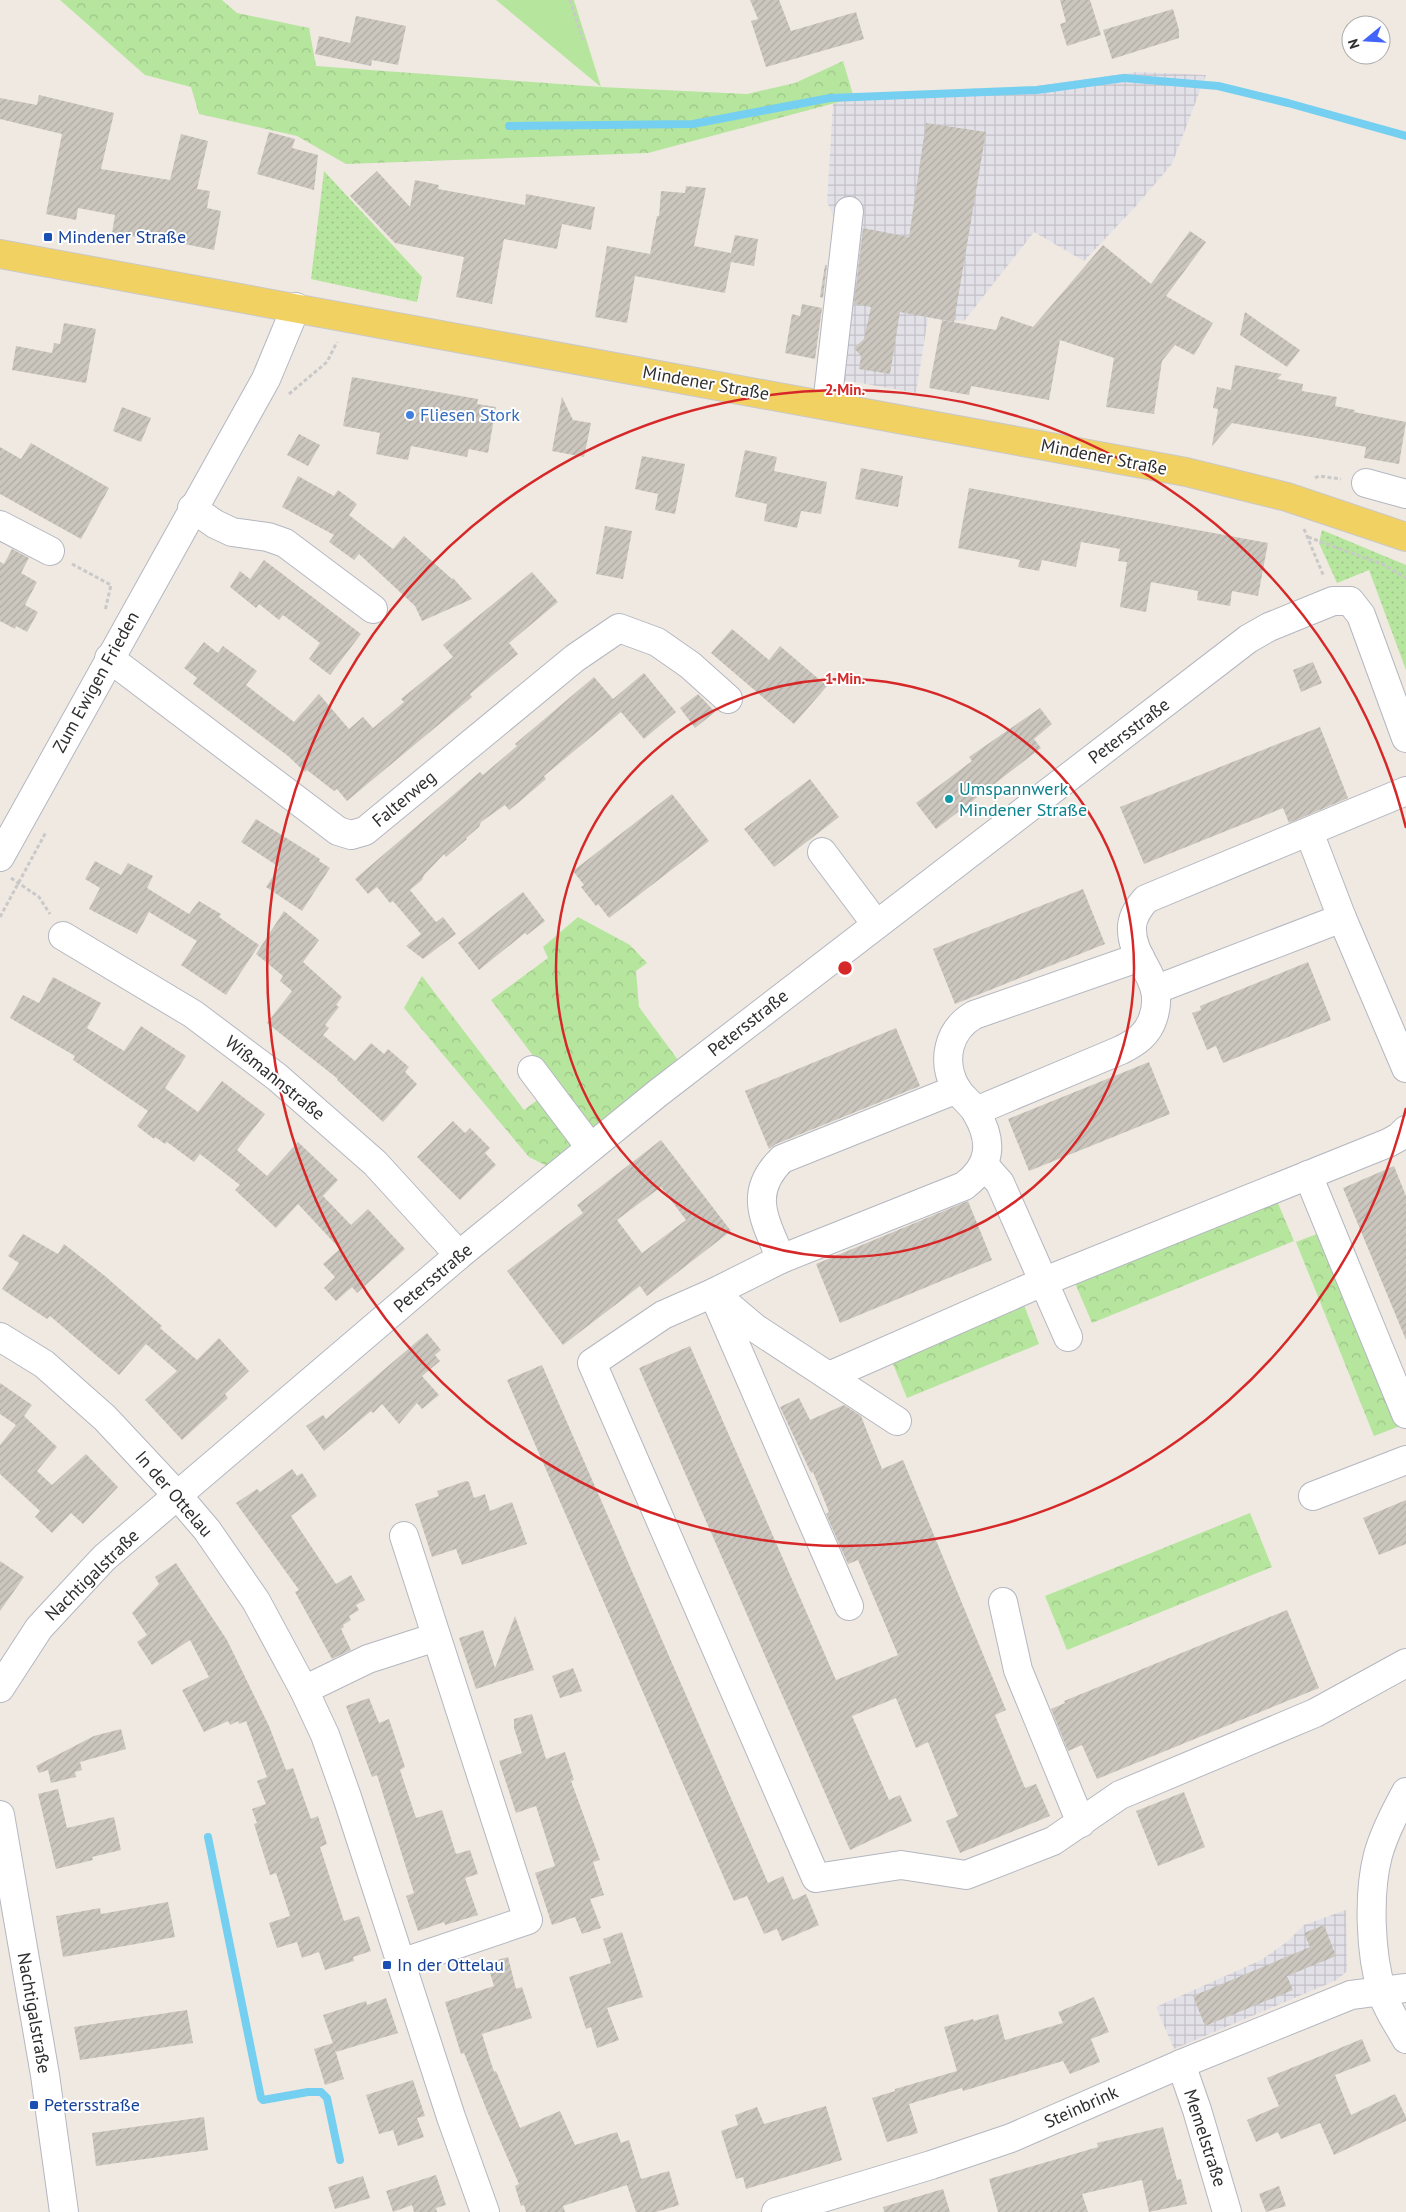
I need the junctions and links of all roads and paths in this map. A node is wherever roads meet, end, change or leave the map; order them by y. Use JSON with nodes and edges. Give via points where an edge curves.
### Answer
{"nodes":[{"id":1,"x":570,"y":0,"type":"edge"},
{"id":2,"x":583,"y":40,"type":"dead end"},
{"id":3,"x":849,"y":211,"type":"dead end"},
{"id":4,"x":0,"y":254,"type":"edge"},
{"id":5,"x":296,"y":308,"type":"junction"},
{"id":6,"x":350,"y":318,"type":"junction"},
{"id":7,"x":284,"y":398,"type":"dead end"},
{"id":8,"x":827,"y":405,"type":"junction"},
{"id":9,"x":1366,"y":483,"type":"dead end"},
{"id":10,"x":1406,"y":494,"type":"edge"},
{"id":11,"x":1286,"y":496,"type":"junction"},
{"id":12,"x":192,"y":508,"type":"junction"},
{"id":13,"x":0,"y":525,"type":"edge"},
{"id":14,"x":1308,"y":537,"type":"junction"},
{"id":15,"x":1406,"y":537,"type":"edge"},
{"id":16,"x":50,"y":551,"type":"dead end"},
{"id":17,"x":92,"y":575,"type":"dead end"},
{"id":18,"x":1406,"y":578,"type":"edge"},
{"id":19,"x":111,"y":585,"type":"dead end"},
{"id":20,"x":1341,"y":601,"type":"junction"},
{"id":21,"x":373,"y":609,"type":"dead end"},
{"id":22,"x":109,"y":658,"type":"junction"},
{"id":23,"x":728,"y":700,"type":"dead end"},
{"id":24,"x":1406,"y":738,"type":"edge"},
{"id":25,"x":1406,"y":791,"type":"edge"},
{"id":26,"x":47,"y":831,"type":"dead end"},
{"id":27,"x":1309,"y":832,"type":"junction"},
{"id":28,"x":822,"y":852,"type":"dead end"},
{"id":29,"x":3,"y":866,"type":"edge"},
{"id":30,"x":19,"y":883,"type":"junction"},
{"id":31,"x":39,"y":897,"type":"dead end"},
{"id":32,"x":0,"y":917,"type":"edge"},
{"id":33,"x":1342,"y":918,"type":"junction"},
{"id":34,"x":876,"y":924,"type":"junction"},
{"id":35,"x":63,"y":936,"type":"dead end"},
{"id":36,"x":1140,"y":957,"type":"junction"},
{"id":37,"x":1157,"y":989,"type":"junction"},
{"id":38,"x":1406,"y":1068,"type":"edge"},
{"id":39,"x":532,"y":1070,"type":"dead end"},
{"id":40,"x":957,"y":1089,"type":"junction"},
{"id":41,"x":976,"y":1111,"type":"junction"},
{"id":42,"x":1406,"y":1130,"type":"edge"},
{"id":43,"x":590,"y":1147,"type":"junction"},
{"id":44,"x":984,"y":1165,"type":"junction"},
{"id":45,"x":1308,"y":1175,"type":"junction"},
{"id":46,"x":459,"y":1255,"type":"junction"},
{"id":47,"x":781,"y":1259,"type":"junction"},
{"id":48,"x":1045,"y":1281,"type":"junction"},
{"id":49,"x":713,"y":1293,"type":"junction"},
{"id":50,"x":0,"y":1337,"type":"edge"},
{"id":51,"x":1068,"y":1337,"type":"dead end"},
{"id":52,"x":828,"y":1376,"type":"junction"},
{"id":53,"x":1406,"y":1414,"type":"edge"},
{"id":54,"x":897,"y":1421,"type":"dead end"},
{"id":55,"x":1406,"y":1460,"type":"edge"},
{"id":56,"x":178,"y":1496,"type":"junction"},
{"id":57,"x":1313,"y":1496,"type":"dead end"},
{"id":58,"x":404,"y":1536,"type":"dead end"},
{"id":59,"x":1003,"y":1602,"type":"dead end"},
{"id":60,"x":849,"y":1606,"type":"dead end"},
{"id":61,"x":436,"y":1637,"type":"junction"},
{"id":62,"x":1406,"y":1663,"type":"edge"},
{"id":63,"x":0,"y":1688,"type":"edge"},
{"id":64,"x":304,"y":1690,"type":"junction"},
{"id":65,"x":1406,"y":1792,"type":"edge"},
{"id":66,"x":0,"y":1815,"type":"edge"},
{"id":67,"x":1081,"y":1823,"type":"junction"},
{"id":68,"x":402,"y":1962,"type":"junction"},
{"id":69,"x":1394,"y":1990,"type":"edge"},
{"id":70,"x":1406,"y":2039,"type":"edge"},
{"id":71,"x":1181,"y":2064,"type":"junction"},
{"id":72,"x":64,"y":2212,"type":"edge"},
{"id":73,"x":485,"y":2212,"type":"edge"},
{"id":74,"x":776,"y":2212,"type":"edge"},
{"id":75,"x":1227,"y":2212,"type":"edge"}],
"edges":[{"from":1,"to":2,"type":"path"},
{"from":3,"to":8,"type":"street"},
{"from":4,"to":5,"type":"main road","name":"Mindener Straße"},
{"from":5,"to":6,"type":"main road","name":"Mindener Straße"},
{"from":5,"to":12,"type":"street","name":"Zum Ewigen Frieden","via":[[266,379]]},
{"from":6,"to":7,"type":"path","via":[[327,362]]},
{"from":6,"to":8,"type":"main road","name":"Mindener Straße"},
{"from":8,"to":11,"type":"main road","name":"Mindener Straße","via":[[1186,472]]},
{"from":9,"to":10,"type":"street"},
{"from":11,"to":14,"type":"path"},
{"from":11,"to":15,"type":"main road","name":"Mindener Straße"},
{"from":12,"to":21,"type":"street","via":[[232,532],[285,543]]},
{"from":12,"to":22,"type":"street","name":"Zum Ewigen Frieden"},
{"from":13,"to":16,"type":"street"},
{"from":14,"to":18,"type":"path","via":[[1384,565]]},
{"from":14,"to":20,"type":"path"},
{"from":17,"to":19,"type":"path"},
{"from":20,"to":24,"type":"street","via":[[1361,615]]},
{"from":20,"to":34,"type":"street","name":"Petersstraße","via":[[1269,627],[1248,639]]},
{"from":22,"to":23,"type":"street","name":"Falterweg","via":[[338,831],[351,835],[366,831],[574,658],[619,628],[657,642],[690,665]]},
{"from":22,"to":29,"type":"street","name":"Zum Ewigen Frieden"},
{"from":25,"to":27,"type":"street"},
{"from":26,"to":30,"type":"path"},
{"from":27,"to":33,"type":"street"},
{"from":27,"to":36,"type":"street","via":[[1146,899],[1136,911],[1132,926]]},
{"from":28,"to":34,"type":"street"},
{"from":29,"to":30,"type":"path"},
{"from":30,"to":31,"type":"path"},
{"from":30,"to":32,"type":"path"},
{"from":33,"to":37,"type":"street"},
{"from":33,"to":38,"type":"street"},
{"from":34,"to":43,"type":"street","name":"Petersstraße"},
{"from":35,"to":46,"type":"street","name":"Wißmannstraße","via":[[194,1014],[277,1077],[375,1163]]},
{"from":36,"to":37,"type":"street"},
{"from":36,"to":40,"type":"street","via":[[966,1019],[953,1035],[948,1056],[949,1071]]},
{"from":37,"to":41,"type":"street","via":[[1156,1011],[1151,1025],[1134,1044]]},
{"from":39,"to":43,"type":"street"},
{"from":40,"to":41,"type":"street"},
{"from":40,"to":47,"type":"street","via":[[782,1159],[763,1186],[760,1202]]},
{"from":41,"to":44,"type":"street","via":[[988,1146]]},
{"from":42,"to":45,"type":"street","via":[[1400,1137]]},
{"from":43,"to":46,"type":"street","name":"Petersstraße"},
{"from":44,"to":47,"type":"street","via":[[964,1186]]},
{"from":44,"to":48,"type":"street","via":[[1000,1183]]},
{"from":45,"to":48,"type":"street"},
{"from":45,"to":53,"type":"street"},
{"from":46,"to":56,"type":"street","name":"Petersstraße"},
{"from":47,"to":49,"type":"street"},
{"from":48,"to":51,"type":"street"},
{"from":48,"to":52,"type":"street"},
{"from":49,"to":52,"type":"street","via":[[756,1328]]},
{"from":49,"to":60,"type":"street"},
{"from":49,"to":67,"type":"street","via":[[662,1315],[592,1363],[816,1878],[901,1865],[966,1875],[1053,1842]]},
{"from":50,"to":56,"type":"street","name":"In der Ottelau","via":[[44,1364],[105,1418]]},
{"from":52,"to":54,"type":"street"},
{"from":55,"to":57,"type":"street"},
{"from":56,"to":63,"type":"street","name":"Nachtigalstraße","via":[[104,1558],[66,1596],[39,1628]]},
{"from":56,"to":64,"type":"street","name":"In der Ottelau","via":[[207,1530],[256,1601]]},
{"from":58,"to":61,"type":"street"},
{"from":59,"to":67,"type":"street","via":[[1018,1670]]},
{"from":61,"to":64,"type":"street","via":[[368,1659]]},
{"from":61,"to":68,"type":"street","via":[[528,1920]]},
{"from":62,"to":67,"type":"street","via":[[1315,1713],[1120,1795]]},
{"from":64,"to":68,"type":"street","name":"In der Ottelau","via":[[347,1797]]},
{"from":65,"to":69,"type":"street","via":[[1378,1854],[1373,1888],[1373,1940]]},
{"from":66,"to":72,"type":"street","name":"Nachtigalstraße","via":[[45,2075]]},
{"from":68,"to":73,"type":"street","name":"In der Ottelau"},
{"from":69,"to":70,"type":"street"},
{"from":69,"to":71,"type":"street","name":"Steinbrink","via":[[1351,1995]]},
{"from":71,"to":74,"type":"street","name":"Steinbrink","via":[[1011,2138]]},
{"from":71,"to":75,"type":"street","name":"Memelstraße"}]}
